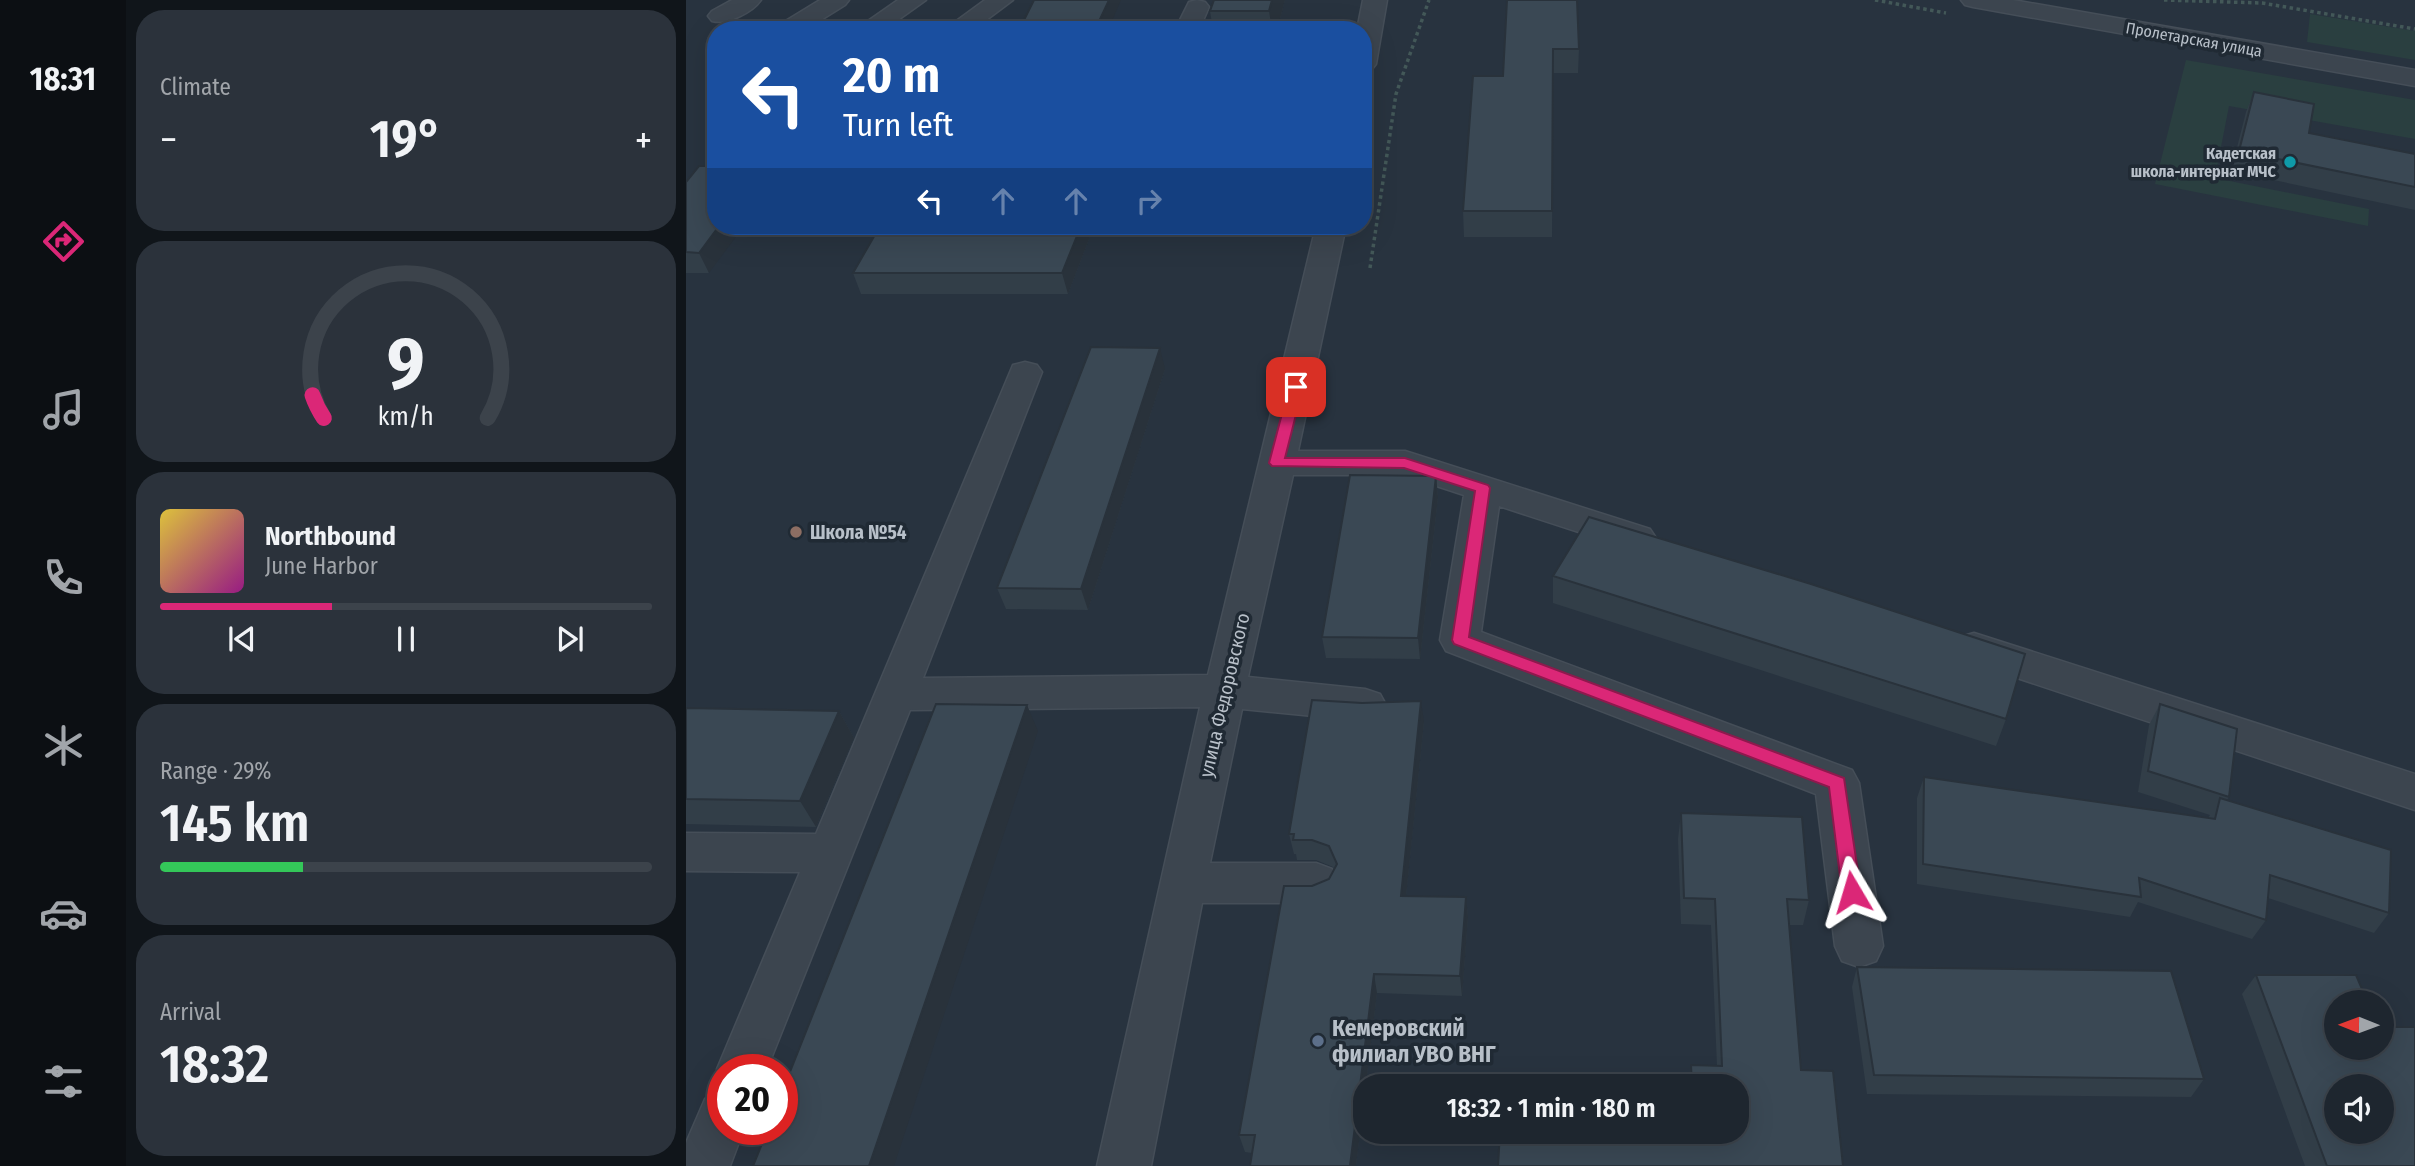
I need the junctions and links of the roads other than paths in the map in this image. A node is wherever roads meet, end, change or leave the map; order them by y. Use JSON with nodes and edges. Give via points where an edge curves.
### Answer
{"nodes":[{"id":1,"x":749,"y":0,"type":"edge"},
{"id":2,"x":836,"y":0,"type":"edge"},
{"id":3,"x":914,"y":0,"type":"edge"},
{"id":4,"x":1001,"y":0,"type":"edge"},
{"id":5,"x":1375,"y":0,"type":"edge"},
{"id":6,"x":1973,"y":0,"type":"edge"},
{"id":7,"x":1197,"y":7,"type":"dead end"},
{"id":8,"x":720,"y":16,"type":"dead end"},
{"id":9,"x":802,"y":21,"type":"edge"},
{"id":10,"x":881,"y":21,"type":"edge"},
{"id":11,"x":970,"y":21,"type":"edge"},
{"id":12,"x":1191,"y":21,"type":"edge"},
{"id":13,"x":1371,"y":21,"type":"edge"},
{"id":14,"x":2415,"y":78,"type":"edge"},
{"id":15,"x":1329,"y":235,"type":"edge"},
{"id":16,"x":1025,"y":372,"type":"dead end"},
{"id":17,"x":1277,"y":463,"type":"junction"},
{"id":18,"x":1483,"y":488,"type":"junction"},
{"id":19,"x":1667,"y":548,"type":"edge"},
{"id":20,"x":1942,"y":638,"type":"edge"},
{"id":21,"x":1225,"y":691,"type":"junction"},
{"id":22,"x":896,"y":694,"type":"junction"},
{"id":23,"x":1365,"y":705,"type":"edge"},
{"id":24,"x":2415,"y":792,"type":"edge"},
{"id":25,"x":686,"y":852,"type":"edge"},
{"id":26,"x":830,"y":853,"type":"junction"},
{"id":27,"x":1182,"y":883,"type":"junction"},
{"id":28,"x":1316,"y":883,"type":"edge"},
{"id":29,"x":1859,"y":946,"type":"dead end"},
{"id":30,"x":748,"y":1054,"type":"edge"},
{"id":31,"x":712,"y":1145,"type":"edge"},
{"id":32,"x":703,"y":1166,"type":"edge"},
{"id":33,"x":1125,"y":1166,"type":"edge"}],
"edges":[{"from":1,"to":8,"type":"street"},
{"from":2,"to":9,"type":"street"},
{"from":3,"to":10,"type":"street"},
{"from":4,"to":11,"type":"street"},
{"from":5,"to":13,"type":"street"},
{"from":6,"to":14,"type":"street","name":"Пролетарская улица","via":[[2183,49]]},
{"from":7,"to":12,"type":"street"},
{"from":15,"to":17,"type":"street","name":"улица Федоровского","via":[[1310,336]]},
{"from":16,"to":22,"type":"street"},
{"from":17,"to":18,"type":"street","via":[[1405,463]]},
{"from":17,"to":21,"type":"street","name":"улица Федоровского"},
{"from":18,"to":19,"type":"street"},
{"from":18,"to":29,"type":"street","via":[[1460,640],[1837,783]]},
{"from":20,"to":24,"type":"street"},
{"from":21,"to":22,"type":"street"},
{"from":21,"to":23,"type":"street"},
{"from":21,"to":27,"type":"street","name":"улица Федоровского"},
{"from":22,"to":26,"type":"street"},
{"from":25,"to":26,"type":"street"},
{"from":26,"to":30,"type":"street"},
{"from":27,"to":28,"type":"street"},
{"from":27,"to":33,"type":"street","name":"улица Федоровского"},
{"from":31,"to":32,"type":"street"}]}
